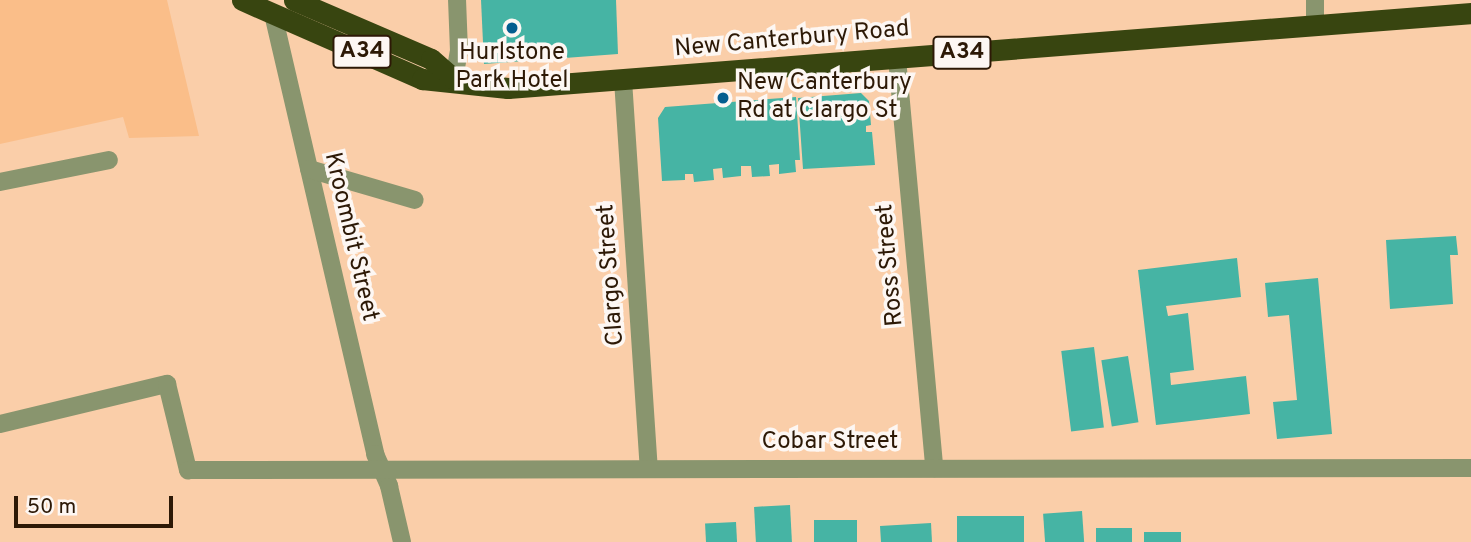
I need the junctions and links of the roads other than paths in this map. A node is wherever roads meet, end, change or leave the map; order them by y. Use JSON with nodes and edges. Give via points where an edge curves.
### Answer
{"nodes":[{"id":1,"x":242,"y":0,"type":"edge"},
{"id":2,"x":294,"y":0,"type":"edge"},
{"id":3,"x":457,"y":0,"type":"edge"},
{"id":4,"x":1315,"y":0,"type":"edge"},
{"id":5,"x":1471,"y":13,"type":"edge"},
{"id":6,"x":273,"y":14,"type":"junction"},
{"id":7,"x":1315,"y":26,"type":"junction"},
{"id":8,"x":897,"y":58,"type":"junction"},
{"id":9,"x":454,"y":79,"type":"junction"},
{"id":10,"x":622,"y":80,"type":"junction"},
{"id":11,"x":108,"y":160,"type":"dead end"},
{"id":12,"x":309,"y":169,"type":"junction"},
{"id":13,"x":0,"y":182,"type":"edge"},
{"id":14,"x":415,"y":201,"type":"dead end"},
{"id":15,"x":0,"y":424,"type":"edge"},
{"id":16,"x":649,"y":467,"type":"junction"},
{"id":17,"x":934,"y":468,"type":"junction"},
{"id":18,"x":1471,"y":468,"type":"edge"},
{"id":19,"x":382,"y":470,"type":"junction"},
{"id":20,"x":402,"y":542,"type":"edge"}],
"edges":[{"from":1,"to":6,"type":"highway","name":"New Canterbury Road","number":"A34"},
{"from":2,"to":9,"type":"highway","name":"New Canterbury Road","number":"A34","via":[[430,59]]},
{"from":3,"to":9,"type":"street","via":[[459,51]]},
{"from":4,"to":7,"type":"street"},
{"from":5,"to":7,"type":"highway","name":"New Canterbury Road","number":"A34"},
{"from":6,"to":9,"type":"highway","name":"New Canterbury Road","number":"A34","via":[[422,79]]},
{"from":6,"to":12,"type":"street","name":"Kroombit Street"},
{"from":7,"to":8,"type":"highway","name":"New Canterbury Road","number":"A34"},
{"from":8,"to":10,"type":"highway","name":"New Canterbury Road","number":"A34"},
{"from":8,"to":17,"type":"street","name":"Ross Street"},
{"from":9,"to":10,"type":"highway","name":"New Canterbury Road","number":"A34","via":[[508,88]]},
{"from":10,"to":16,"type":"street","name":"Clargo Street"},
{"from":11,"to":13,"type":"street"},
{"from":12,"to":14,"type":"street"},
{"from":12,"to":19,"type":"street","name":"Kroombit Street"},
{"from":15,"to":19,"type":"street","name":"Cobar Street","via":[[167,384],[188,470]]},
{"from":16,"to":17,"type":"street","name":"Cobar Street"},
{"from":16,"to":19,"type":"street","name":"Cobar Street"},
{"from":17,"to":18,"type":"street","name":"Cobar Street"},
{"from":19,"to":20,"type":"street","name":"Kroombit Street"}]}
